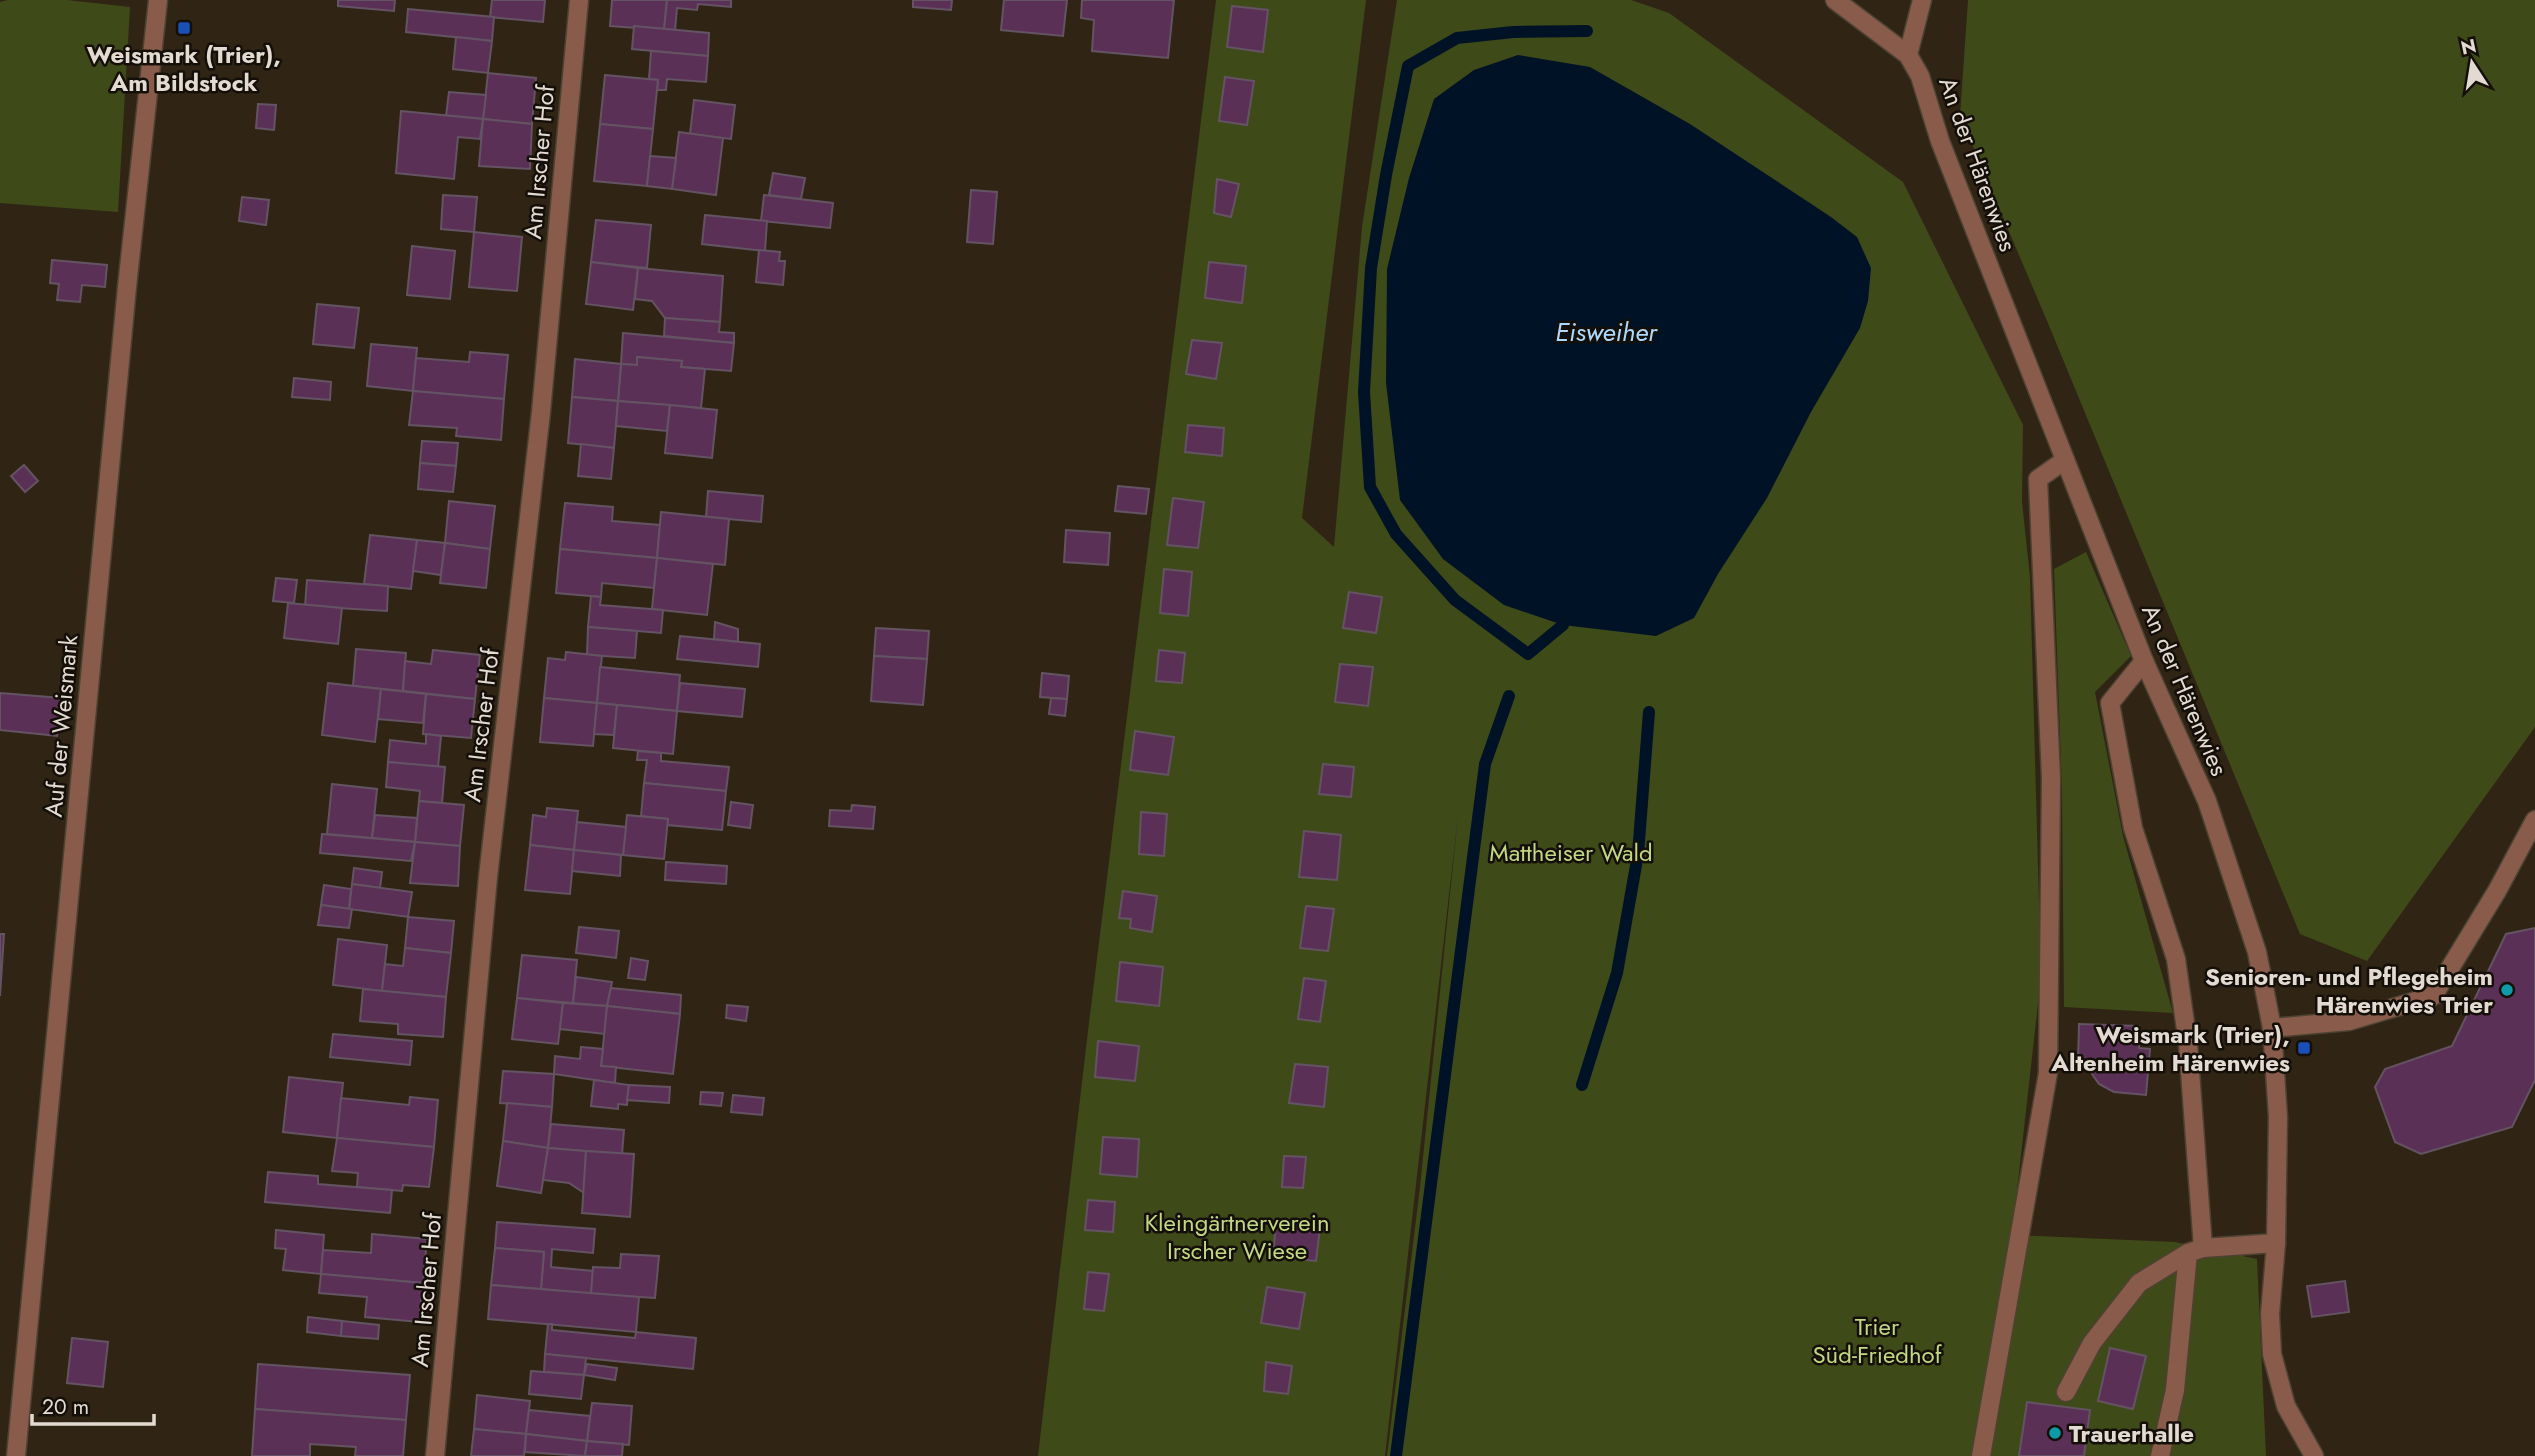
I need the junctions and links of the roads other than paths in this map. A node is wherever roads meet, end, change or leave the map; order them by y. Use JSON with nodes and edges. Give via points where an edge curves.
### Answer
{"nodes":[{"id":1,"x":158,"y":0,"type":"edge"},
{"id":2,"x":579,"y":0,"type":"edge"},
{"id":3,"x":1835,"y":0,"type":"edge"},
{"id":4,"x":1922,"y":0,"type":"edge"},
{"id":5,"x":1908,"y":55,"type":"junction"},
{"id":6,"x":2065,"y":460,"type":"junction"},
{"id":7,"x":2144,"y":661,"type":"junction"},
{"id":8,"x":2535,"y":820,"type":"edge"},
{"id":9,"x":2272,"y":1028,"type":"junction"},
{"id":10,"x":2276,"y":1243,"type":"junction"},
{"id":11,"x":2196,"y":1250,"type":"junction"},
{"id":12,"x":2066,"y":1392,"type":"dead end"},
{"id":13,"x":16,"y":1456,"type":"edge"},
{"id":14,"x":435,"y":1456,"type":"edge"},
{"id":15,"x":1982,"y":1456,"type":"edge"},
{"id":16,"x":2160,"y":1456,"type":"edge"},
{"id":17,"x":2314,"y":1456,"type":"edge"}],
"edges":[{"from":1,"to":13,"type":"street","name":"Auf der Weismark"},
{"from":2,"to":14,"type":"street","name":"Am Irscher Hof","via":[[541,412],[488,877]]},
{"from":3,"to":5,"type":"street","name":"An der Härenwies"},
{"from":4,"to":5,"type":"street"},
{"from":5,"to":6,"type":"street","name":"An der Härenwies","via":[[1920,76],[1940,141]]},
{"from":6,"to":7,"type":"street","name":"An der Härenwies"},
{"from":6,"to":15,"type":"street","via":[[2038,479],[2052,778],[2048,1073]]},
{"from":7,"to":9,"type":"street","name":"An der Härenwies","via":[[2207,802],[2257,952]]},
{"from":7,"to":11,"type":"street","via":[[2110,703],[2133,828],[2176,958],[2189,1044]]},
{"from":8,"to":9,"type":"street","via":[[2433,996],[2349,1021]]},
{"from":9,"to":10,"type":"street","name":"An der Härenwies","via":[[2278,1117]]},
{"from":10,"to":11,"type":"street"},
{"from":10,"to":17,"type":"street","name":"An der Härenwies","via":[[2272,1354],[2286,1406]]},
{"from":11,"to":12,"type":"street","via":[[2139,1283],[2092,1343]]},
{"from":11,"to":16,"type":"street"}]}
